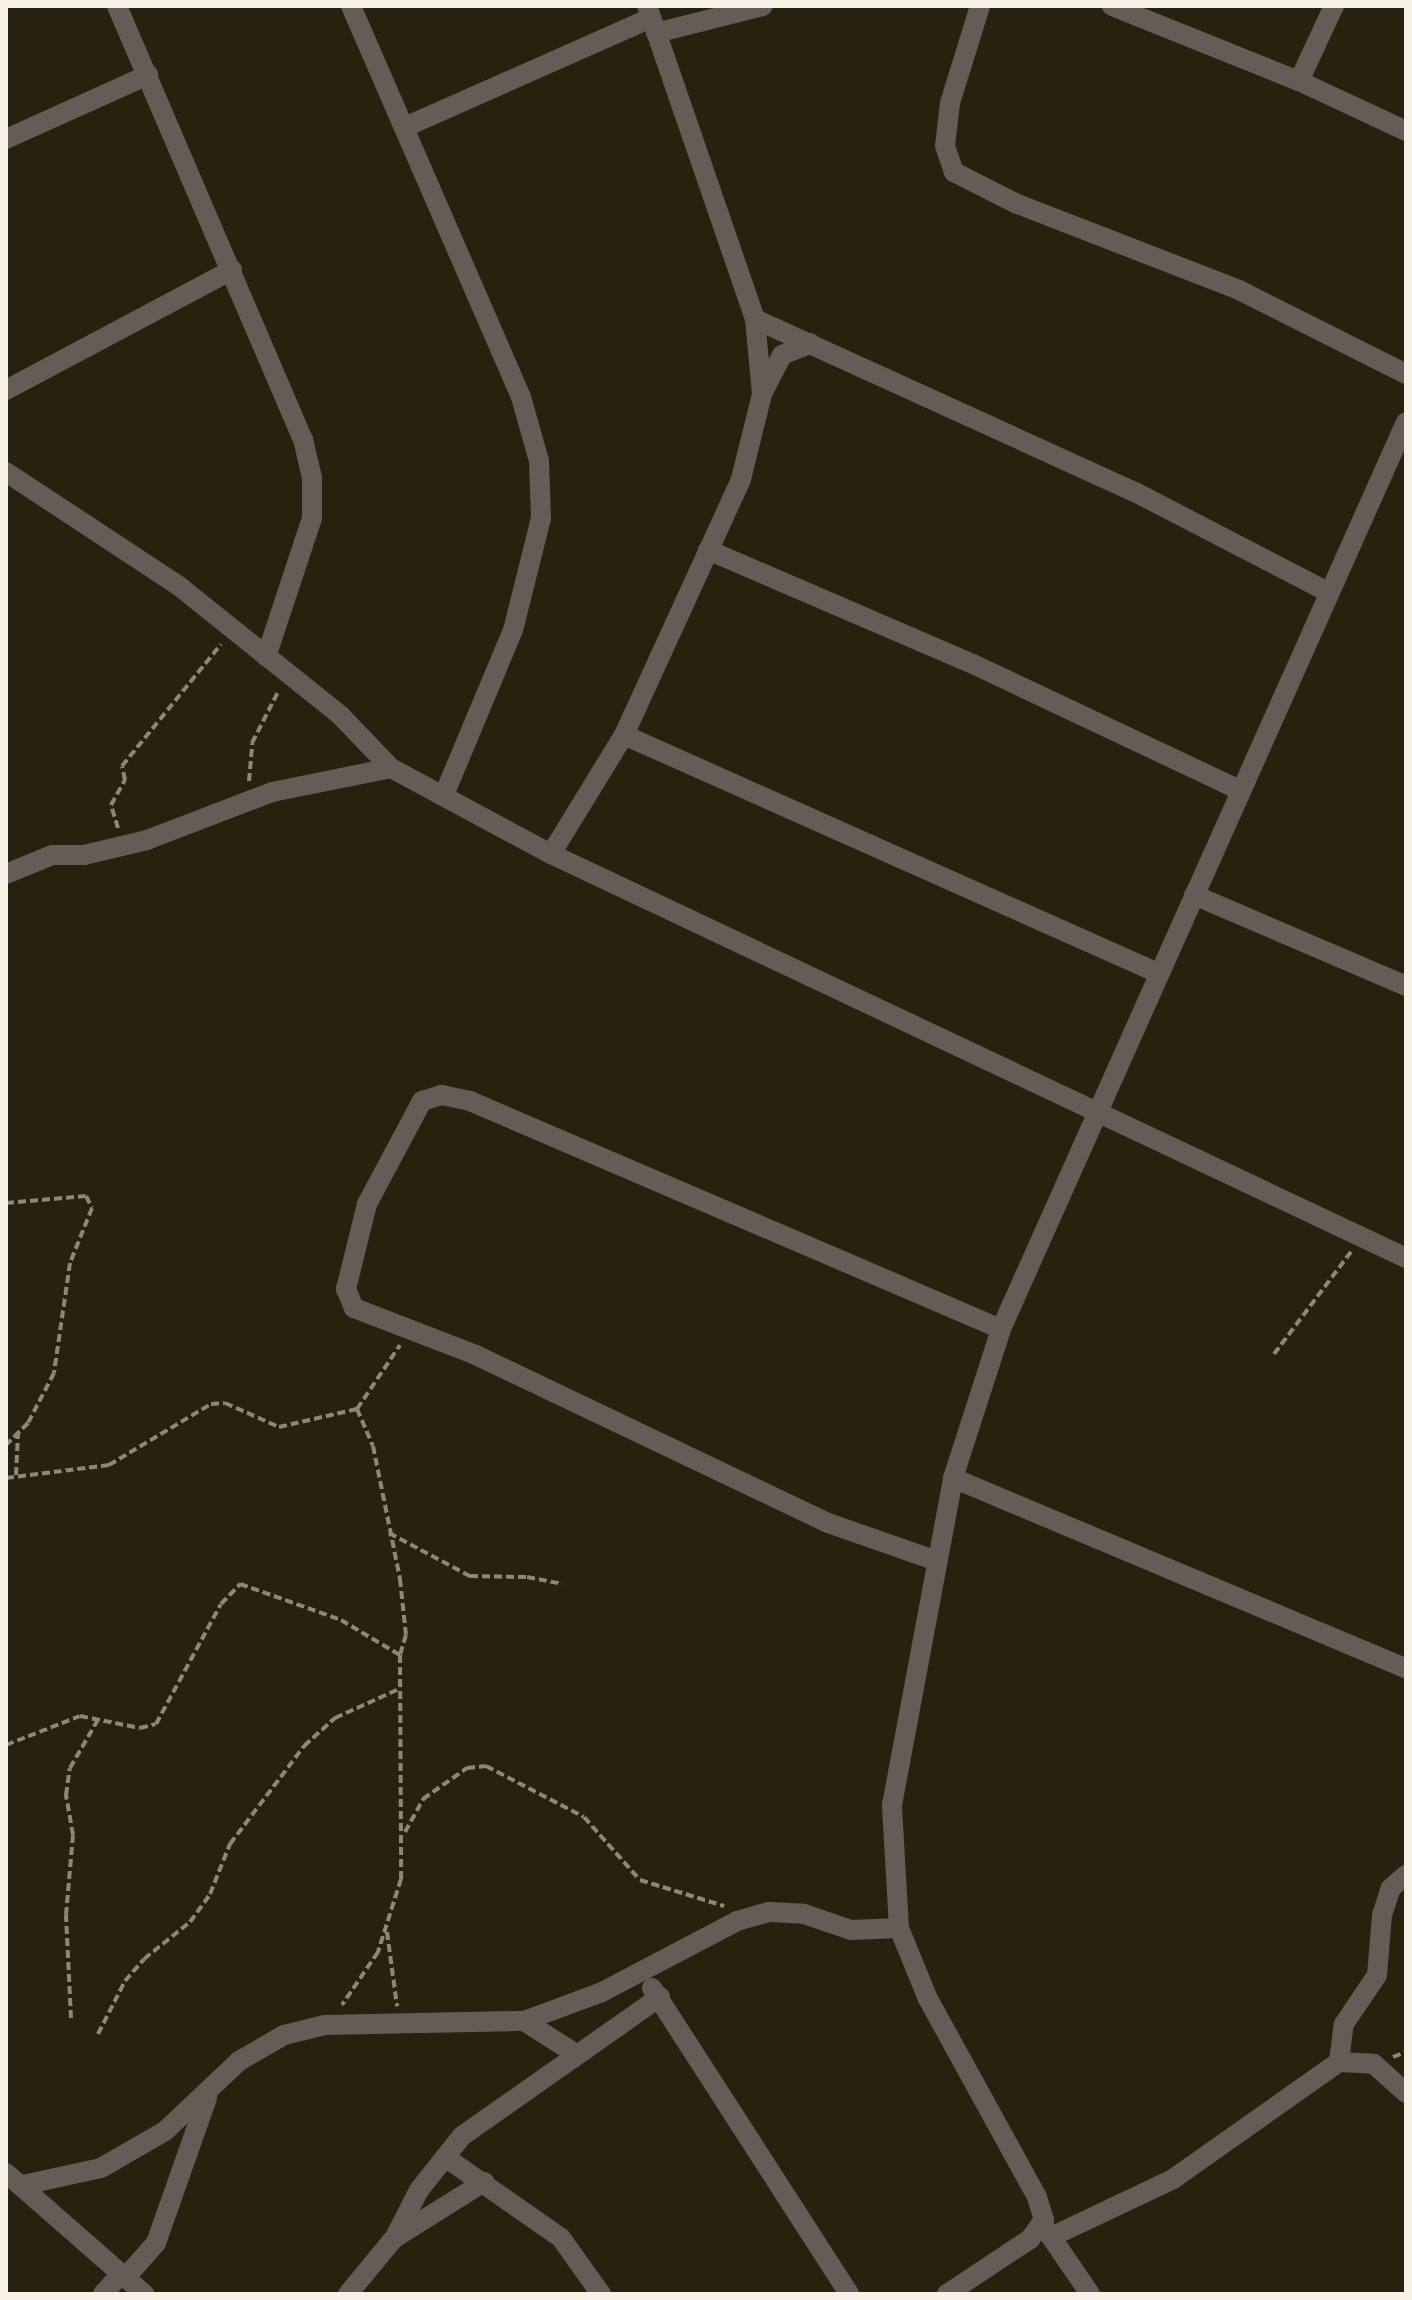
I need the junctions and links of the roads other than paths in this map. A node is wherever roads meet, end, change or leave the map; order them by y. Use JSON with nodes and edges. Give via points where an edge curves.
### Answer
{"nodes":[{"id":1,"x":117,"y":6,"type":"edge"},
{"id":2,"x":351,"y":6,"type":"edge"},
{"id":3,"x":763,"y":6,"type":"edge"},
{"id":4,"x":980,"y":6,"type":"edge"},
{"id":5,"x":1112,"y":6,"type":"edge"},
{"id":6,"x":1334,"y":6,"type":"edge"},
{"id":7,"x":1141,"y":11,"type":"edge"},
{"id":8,"x":651,"y":19,"type":"edge"},
{"id":9,"x":148,"y":75,"type":"junction"},
{"id":10,"x":1299,"y":81,"type":"junction"},
{"id":11,"x":405,"y":127,"type":"junction"},
{"id":12,"x":1406,"y":131,"type":"edge"},
{"id":13,"x":6,"y":139,"type":"edge"},
{"id":14,"x":232,"y":270,"type":"junction"},
{"id":15,"x":755,"y":319,"type":"junction"},
{"id":16,"x":811,"y":343,"type":"junction"},
{"id":17,"x":1406,"y":374,"type":"edge"},
{"id":18,"x":6,"y":390,"type":"edge"},
{"id":19,"x":762,"y":394,"type":"junction"},
{"id":20,"x":1406,"y":422,"type":"edge"},
{"id":21,"x":6,"y":472,"type":"edge"},
{"id":22,"x":708,"y":550,"type":"junction"},
{"id":23,"x":1328,"y":592,"type":"junction"},
{"id":24,"x":266,"y":657,"type":"junction"},
{"id":25,"x":624,"y":735,"type":"junction"},
{"id":26,"x":391,"y":768,"type":"junction"},
{"id":27,"x":1239,"y":790,"type":"junction"},
{"id":28,"x":444,"y":795,"type":"junction"},
{"id":29,"x":551,"y":854,"type":"junction"},
{"id":30,"x":6,"y":874,"type":"edge"},
{"id":31,"x":1194,"y":895,"type":"junction"},
{"id":32,"x":1158,"y":973,"type":"junction"},
{"id":33,"x":1406,"y":986,"type":"edge"},
{"id":34,"x":1096,"y":1117,"type":"junction"},
{"id":35,"x":1406,"y":1258,"type":"edge"},
{"id":36,"x":1001,"y":1329,"type":"junction"},
{"id":37,"x":953,"y":1478,"type":"junction"},
{"id":38,"x":937,"y":1561,"type":"junction"},
{"id":39,"x":1406,"y":1668,"type":"edge"},
{"id":40,"x":1406,"y":1875,"type":"edge"},
{"id":41,"x":899,"y":1928,"type":"junction"},
{"id":42,"x":641,"y":1974,"type":"junction"},
{"id":43,"x":660,"y":1997,"type":"junction"},
{"id":44,"x":524,"y":2021,"type":"junction"},
{"id":45,"x":576,"y":2054,"type":"junction"},
{"id":46,"x":1339,"y":2062,"type":"junction"},
{"id":47,"x":1406,"y":2093,"type":"edge"},
{"id":48,"x":208,"y":2095,"type":"junction"},
{"id":49,"x":445,"y":2157,"type":"junction"},
{"id":50,"x":14,"y":2179,"type":"edge"},
{"id":51,"x":484,"y":2182,"type":"junction"},
{"id":52,"x":1047,"y":2231,"type":"junction"},
{"id":53,"x":395,"y":2237,"type":"junction"},
{"id":54,"x":123,"y":2276,"type":"junction"},
{"id":55,"x":103,"y":2294,"type":"edge"},
{"id":56,"x":144,"y":2294,"type":"edge"},
{"id":57,"x":348,"y":2294,"type":"edge"},
{"id":58,"x":601,"y":2294,"type":"edge"},
{"id":59,"x":849,"y":2294,"type":"edge"},
{"id":60,"x":947,"y":2294,"type":"edge"},
{"id":61,"x":1090,"y":2294,"type":"edge"}],
"edges":[{"from":1,"to":9,"type":"street"},
{"from":2,"to":11,"type":"street"},
{"from":3,"to":8,"type":"street"},
{"from":4,"to":17,"type":"street","via":[[950,103],[945,146],[954,172],[1015,203],[1239,290]]},
{"from":5,"to":7,"type":"street"},
{"from":6,"to":10,"type":"street"},
{"from":7,"to":10,"type":"street"},
{"from":8,"to":11,"type":"street"},
{"from":8,"to":15,"type":"street"},
{"from":9,"to":13,"type":"street"},
{"from":9,"to":14,"type":"street"},
{"from":10,"to":12,"type":"street"},
{"from":11,"to":28,"type":"street","via":[[521,397],[539,461],[539,530],[513,630]]},
{"from":14,"to":18,"type":"street"},
{"from":14,"to":24,"type":"street","via":[[303,439],[313,489],[312,518]]},
{"from":15,"to":16,"type":"street"},
{"from":15,"to":19,"type":"street"},
{"from":16,"to":19,"type":"street","via":[[782,355]]},
{"from":16,"to":23,"type":"street","via":[[1239,542]]},
{"from":19,"to":22,"type":"street","via":[[741,479]]},
{"from":20,"to":23,"type":"street"},
{"from":21,"to":24,"type":"street","via":[[179,586]]},
{"from":22,"to":25,"type":"street"},
{"from":22,"to":27,"type":"street","via":[[973,664]]},
{"from":23,"to":27,"type":"street"},
{"from":24,"to":26,"type":"street","via":[[340,715]]},
{"from":25,"to":29,"type":"street"},
{"from":25,"to":32,"type":"street"},
{"from":26,"to":28,"type":"street"},
{"from":26,"to":30,"type":"street","via":[[247,799],[182,829],[124,846],[52,855]]},
{"from":27,"to":31,"type":"street"},
{"from":28,"to":29,"type":"street"},
{"from":29,"to":34,"type":"street"},
{"from":31,"to":32,"type":"street"},
{"from":31,"to":33,"type":"street"},
{"from":32,"to":34,"type":"street"},
{"from":34,"to":35,"type":"street"},
{"from":34,"to":36,"type":"street"},
{"from":36,"to":37,"type":"street"},
{"from":36,"to":38,"type":"street","via":[[494,1108],[442,1095],[417,1106],[367,1204],[346,1289],[354,1308],[416,1331],[828,1523]]},
{"from":37,"to":38,"type":"street"},
{"from":37,"to":39,"type":"street"},
{"from":38,"to":41,"type":"street","via":[[892,1805]]},
{"from":40,"to":46,"type":"street","via":[[1391,1888],[1382,1915],[1377,1975],[1344,2024]]},
{"from":41,"to":42,"type":"street","via":[[867,1932],[804,1914],[757,1915]]},
{"from":41,"to":52,"type":"street","via":[[928,1999],[1037,2197]]},
{"from":42,"to":43,"type":"street"},
{"from":42,"to":44,"type":"street"},
{"from":43,"to":45,"type":"street"},
{"from":43,"to":59,"type":"street"},
{"from":44,"to":45,"type":"street"},
{"from":44,"to":48,"type":"street","via":[[325,2025],[284,2035],[252,2051]]},
{"from":45,"to":49,"type":"street","via":[[519,2100],[465,2133]]},
{"from":46,"to":47,"type":"street","via":[[1374,2064]]},
{"from":46,"to":52,"type":"street","via":[[1173,2179]]},
{"from":48,"to":50,"type":"street","via":[[165,2131],[101,2168]]},
{"from":48,"to":54,"type":"street","via":[[156,2243]]},
{"from":49,"to":51,"type":"street"},
{"from":49,"to":53,"type":"street","via":[[411,2202]]},
{"from":50,"to":54,"type":"street"},
{"from":51,"to":53,"type":"street"},
{"from":51,"to":58,"type":"street","via":[[561,2238]]},
{"from":52,"to":60,"type":"street"},
{"from":52,"to":61,"type":"street"},
{"from":53,"to":57,"type":"street"},
{"from":54,"to":55,"type":"street"},
{"from":54,"to":56,"type":"street"}]}
